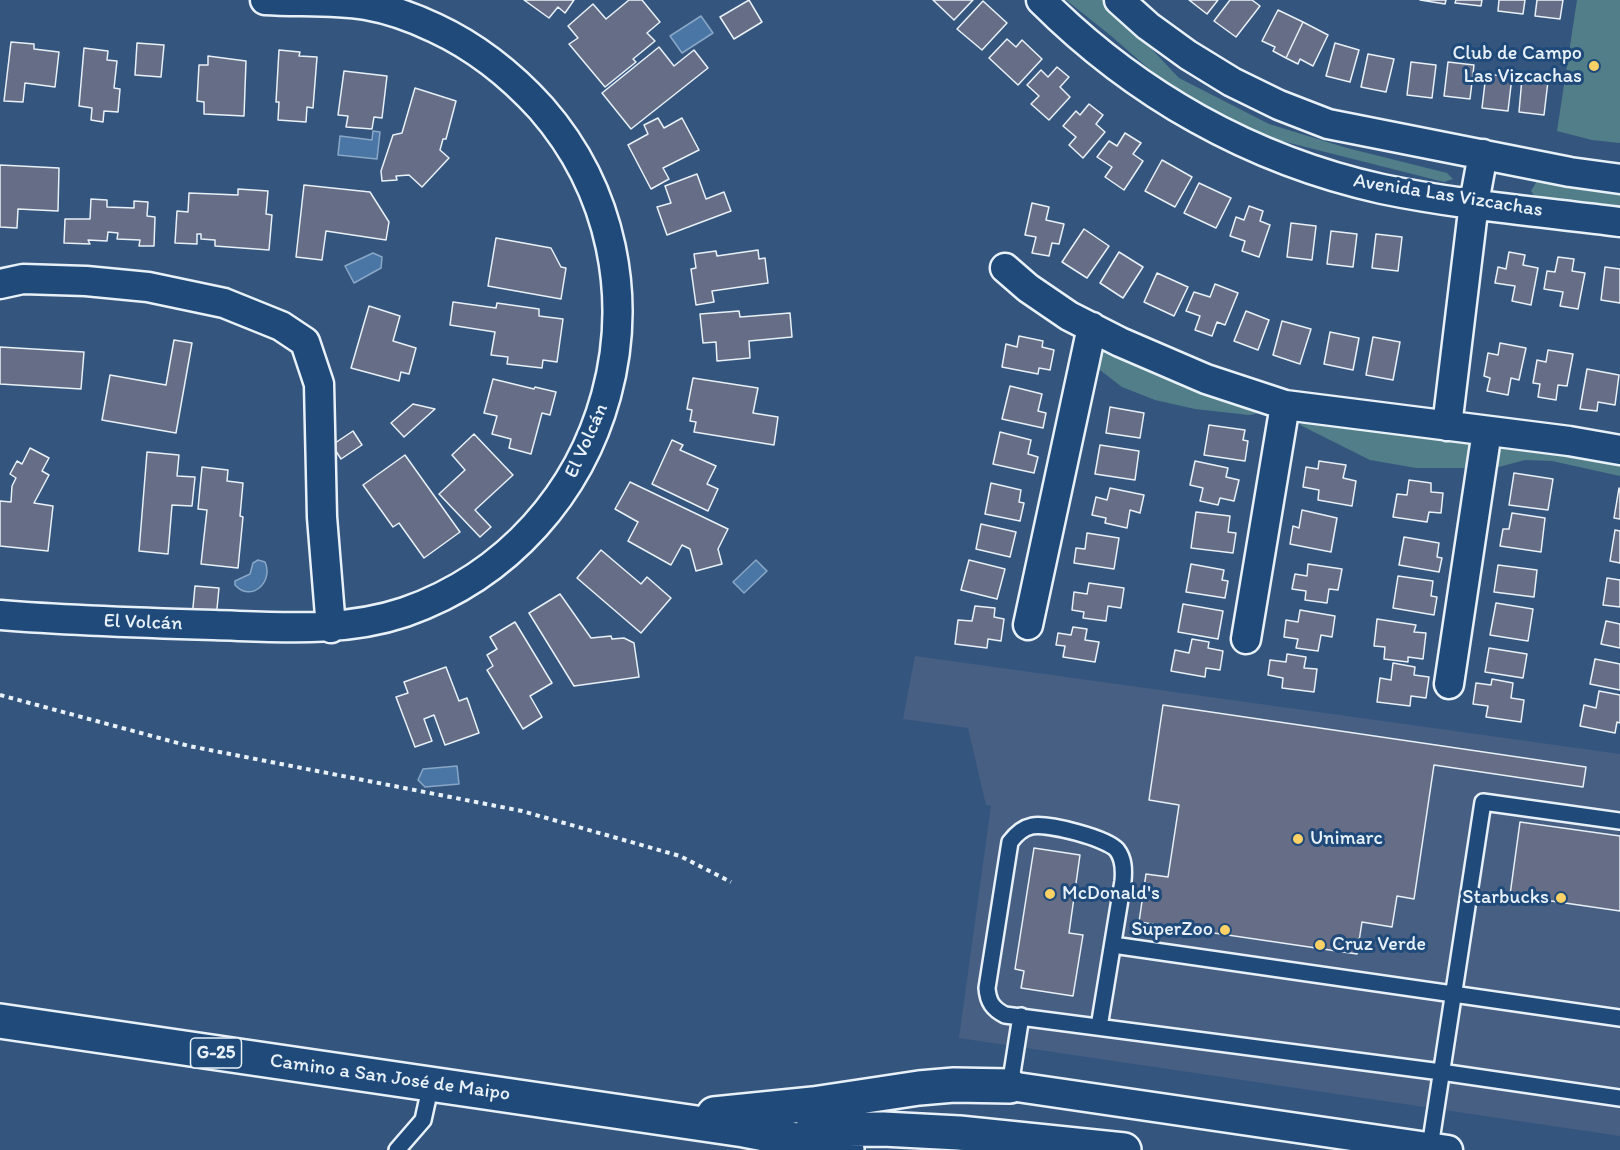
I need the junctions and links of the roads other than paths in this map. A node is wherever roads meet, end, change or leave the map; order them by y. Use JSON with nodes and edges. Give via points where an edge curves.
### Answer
{"nodes":[{"id":1,"x":265,"y":0,"type":"edge"},
{"id":2,"x":1041,"y":0,"type":"edge"},
{"id":3,"x":1119,"y":0,"type":"edge"},
{"id":4,"x":1483,"y":154,"type":"junction"},
{"id":5,"x":1620,"y":179,"type":"edge"},
{"id":6,"x":1474,"y":203,"type":"junction"},
{"id":7,"x":1620,"y":222,"type":"edge"},
{"id":8,"x":1005,"y":268,"type":"dead end"},
{"id":9,"x":0,"y":284,"type":"edge"},
{"id":10,"x":1092,"y":327,"type":"junction"},
{"id":11,"x":1285,"y":405,"type":"junction"},
{"id":12,"x":1447,"y":426,"type":"junction"},
{"id":13,"x":1487,"y":431,"type":"junction"},
{"id":14,"x":1620,"y":450,"type":"edge"},
{"id":15,"x":0,"y":615,"type":"edge"},
{"id":16,"x":1028,"y":625,"type":"dead end"},
{"id":17,"x":332,"y":628,"type":"junction"},
{"id":18,"x":1246,"y":639,"type":"dead end"},
{"id":19,"x":1449,"y":684,"type":"dead end"},
{"id":20,"x":1620,"y":821,"type":"edge"},
{"id":21,"x":1113,"y":945,"type":"junction"},
{"id":22,"x":1453,"y":993,"type":"junction"},
{"id":23,"x":1021,"y":1017,"type":"junction"},
{"id":24,"x":1620,"y":1018,"type":"edge"},
{"id":25,"x":0,"y":1021,"type":"edge"},
{"id":26,"x":1099,"y":1027,"type":"junction"},
{"id":27,"x":1442,"y":1072,"type":"junction"},
{"id":28,"x":431,"y":1084,"type":"junction"},
{"id":29,"x":1010,"y":1086,"type":"junction"},
{"id":30,"x":1620,"y":1098,"type":"edge"},
{"id":31,"x":670,"y":1119,"type":"junction"},
{"id":32,"x":744,"y":1130,"type":"junction"},
{"id":33,"x":960,"y":1141,"type":"edge"},
{"id":34,"x":802,"y":1146,"type":"edge"},
{"id":35,"x":1439,"y":1149,"type":"edge"},
{"id":36,"x":397,"y":1150,"type":"edge"},
{"id":37,"x":847,"y":1150,"type":"edge"},
{"id":38,"x":1124,"y":1150,"type":"edge"}],
"edges":[{"from":1,"to":17,"type":"street","name":"El Volcán","via":[[366,5],[402,15],[437,29],[500,68],[552,121],[590,184],[613,255],[617,292],[616,348],[606,402],[576,472],[555,503],[503,557],[473,579],[405,612]]},
{"from":2,"to":6,"type":"street","name":"Avenida Las Vizcachas","via":[[1102,56],[1142,86],[1233,138],[1331,176],[1382,189]]},
{"from":3,"to":4,"type":"street","via":[[1188,55],[1279,105],[1328,124]]},
{"from":4,"to":5,"type":"street"},
{"from":4,"to":6,"type":"street"},
{"from":6,"to":7,"type":"street","name":"Avenida Las Vizcachas"},
{"from":6,"to":12,"type":"street"},
{"from":8,"to":10,"type":"street","via":[[1069,316]]},
{"from":9,"to":17,"type":"street","via":[[23,279],[148,287],[224,303],[281,326],[305,342],[319,384],[322,518]]},
{"from":10,"to":11,"type":"street","via":[[1163,362]]},
{"from":10,"to":16,"type":"street"},
{"from":11,"to":12,"type":"street"},
{"from":11,"to":18,"type":"street"},
{"from":12,"to":13,"type":"street"},
{"from":13,"to":14,"type":"street"},
{"from":13,"to":19,"type":"street"},
{"from":15,"to":17,"type":"street","name":"El Volcán"},
{"from":20,"to":22,"type":"lane","via":[[1483,802]]},
{"from":21,"to":22,"type":"lane"},
{"from":21,"to":23,"type":"lane","via":[[1124,871],[1118,851],[1100,838],[1042,825],[1016,834],[1010,842],[987,988],[997,1011]]},
{"from":21,"to":26,"type":"lane"},
{"from":22,"to":24,"type":"lane"},
{"from":22,"to":27,"type":"lane"},
{"from":23,"to":26,"type":"lane"},
{"from":23,"to":29,"type":"lane"},
{"from":25,"to":28,"type":"main road","name":"Camino a San José de Maipo","number":"G-25"},
{"from":26,"to":27,"type":"lane"},
{"from":27,"to":30,"type":"lane"},
{"from":27,"to":35,"type":"lane"},
{"from":28,"to":31,"type":"main road","name":"Camino a San José de Maipo","number":"G-25"},
{"from":28,"to":36,"type":"lane","via":[[423,1120]]},
{"from":29,"to":31,"type":"main road","via":[[920,1088]]},
{"from":29,"to":33,"type":"main road","via":[[986,1092],[975,1100],[962,1120]]},
{"from":29,"to":35,"type":"street"},
{"from":31,"to":32,"type":"main road","name":"Camino a San José de Maipo","number":"G-25"},
{"from":32,"to":33,"type":"main road","name":"Camino a San José de Maipo","number":"G-25","via":[[884,1129]]},
{"from":32,"to":34,"type":"main road","name":"Camino a San José de Maipo","number":"G-25"},
{"from":33,"to":38,"type":"main road","name":"Camino a San José de Maipo","number":"G-25"},
{"from":34,"to":37,"type":"main road","name":"Camino a San José de Maipo","number":"G-25"}]}
